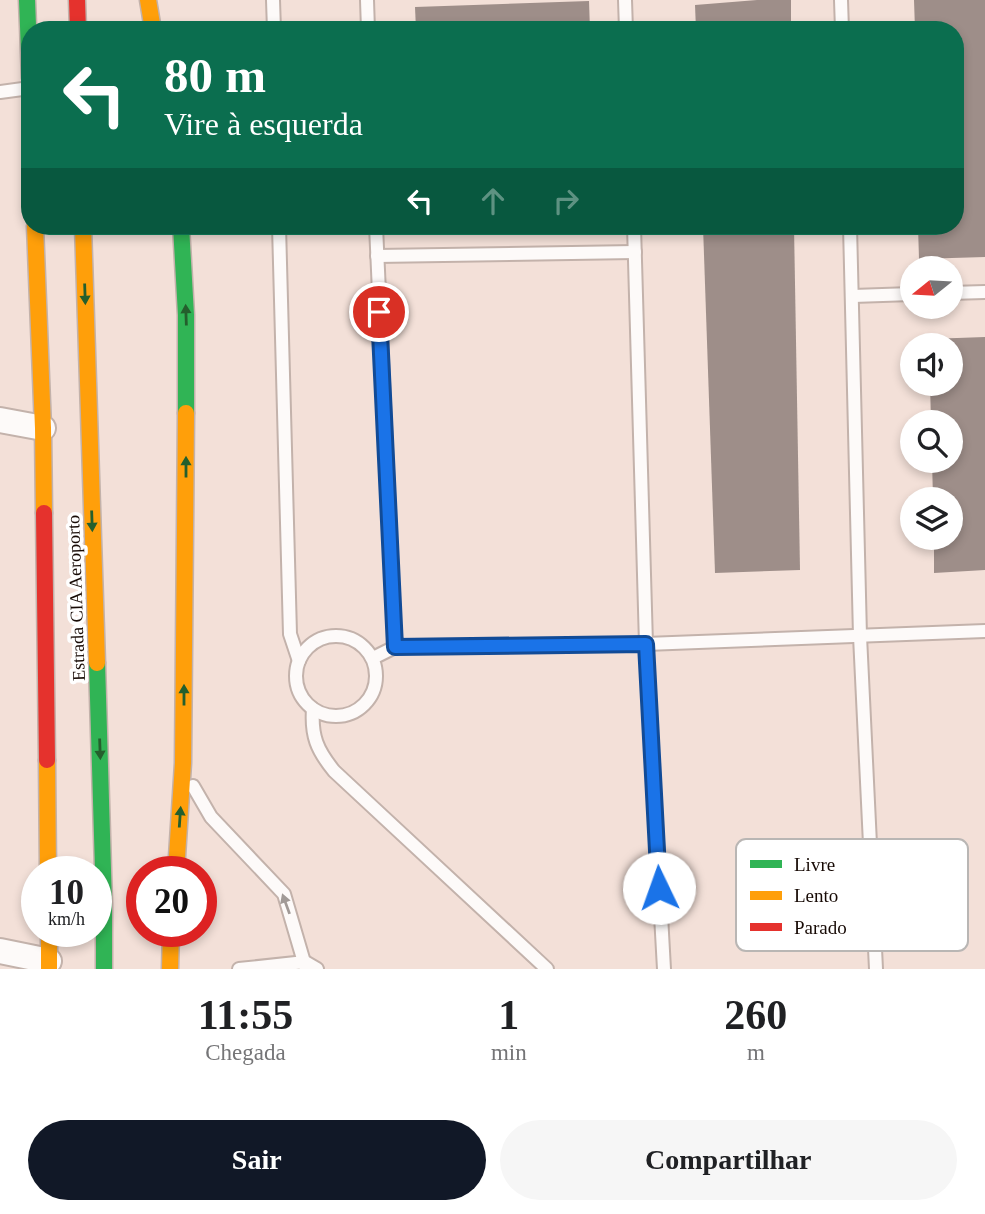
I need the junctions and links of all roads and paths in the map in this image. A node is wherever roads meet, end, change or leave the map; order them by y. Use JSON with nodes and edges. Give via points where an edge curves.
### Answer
{"nodes":[{"id":1,"x":27,"y":0,"type":"edge"},
{"id":2,"x":77,"y":0,"type":"edge"},
{"id":3,"x":148,"y":0,"type":"edge"},
{"id":4,"x":273,"y":0,"type":"edge"},
{"id":5,"x":367,"y":0,"type":"edge"},
{"id":6,"x":625,"y":0,"type":"edge"},
{"id":7,"x":841,"y":0,"type":"edge"},
{"id":8,"x":28,"y":21,"type":"edge"},
{"id":9,"x":78,"y":21,"type":"edge"},
{"id":10,"x":152,"y":21,"type":"edge"},
{"id":11,"x":274,"y":21,"type":"edge"},
{"id":12,"x":368,"y":21,"type":"edge"},
{"id":13,"x":626,"y":21,"type":"edge"},
{"id":14,"x":842,"y":21,"type":"edge"},
{"id":15,"x":21,"y":89,"type":"edge"},
{"id":16,"x":0,"y":92,"type":"edge"},
{"id":17,"x":35,"y":235,"type":"edge"},
{"id":18,"x":83,"y":235,"type":"edge"},
{"id":19,"x":181,"y":235,"type":"edge"},
{"id":20,"x":279,"y":235,"type":"edge"},
{"id":21,"x":376,"y":235,"type":"edge"},
{"id":22,"x":634,"y":235,"type":"edge"},
{"id":23,"x":850,"y":235,"type":"edge"},
{"id":24,"x":635,"y":252,"type":"junction"},
{"id":25,"x":377,"y":256,"type":"junction"},
{"id":26,"x":985,"y":292,"type":"edge"},
{"id":27,"x":963,"y":293,"type":"edge"},
{"id":28,"x":900,"y":294,"type":"edge"},
{"id":29,"x":853,"y":296,"type":"junction"},
{"id":30,"x":0,"y":420,"type":"edge"},
{"id":31,"x":43,"y":428,"type":"junction"},
{"id":32,"x":985,"y":631,"type":"edge"},
{"id":33,"x":860,"y":636,"type":"junction"},
{"id":34,"x":646,"y":644,"type":"junction"},
{"id":35,"x":395,"y":647,"type":"junction"},
{"id":36,"x":373,"y":658,"type":"junction"},
{"id":37,"x":299,"y":661,"type":"junction"},
{"id":38,"x":313,"y":709,"type":"junction"},
{"id":39,"x":183,"y":763,"type":"junction"},
{"id":40,"x":870,"y":839,"type":"edge"},
{"id":41,"x":48,"y":856,"type":"edge"},
{"id":42,"x":177,"y":856,"type":"edge"},
{"id":43,"x":49,"y":947,"type":"edge"},
{"id":44,"x":171,"y":947,"type":"edge"},
{"id":45,"x":177,"y":947,"type":"edge"},
{"id":46,"x":0,"y":951,"type":"edge"},
{"id":47,"x":875,"y":951,"type":"edge"},
{"id":48,"x":185,"y":960,"type":"dead end"},
{"id":49,"x":49,"y":965,"type":"edge"},
{"id":50,"x":305,"y":965,"type":"edge"},
{"id":51,"x":104,"y":969,"type":"edge"},
{"id":52,"x":170,"y":969,"type":"edge"},
{"id":53,"x":239,"y":969,"type":"edge"},
{"id":54,"x":317,"y":969,"type":"edge"},
{"id":55,"x":547,"y":969,"type":"edge"},
{"id":56,"x":664,"y":969,"type":"edge"},
{"id":57,"x":876,"y":969,"type":"edge"}],
"edges":[{"from":1,"to":8,"type":"main road"},
{"from":2,"to":9,"type":"main road"},
{"from":3,"to":10,"type":"main road"},
{"from":4,"to":11,"type":"lane"},
{"from":5,"to":12,"type":"lane"},
{"from":6,"to":13,"type":"lane"},
{"from":7,"to":14,"type":"lane"},
{"from":15,"to":16,"type":"lane"},
{"from":17,"to":31,"type":"main road"},
{"from":18,"to":51,"type":"main road","name":"Estrada CIA Aeroporto","one_way":true},
{"from":39,"to":19,"type":"main road","one_way":true,"via":[[186,328]]},
{"from":20,"to":37,"type":"lane","via":[[290,634]]},
{"from":21,"to":25,"type":"lane"},
{"from":22,"to":24,"type":"lane"},
{"from":23,"to":29,"type":"lane"},
{"from":24,"to":25,"type":"lane"},
{"from":24,"to":34,"type":"lane"},
{"from":25,"to":35,"type":"lane"},
{"from":26,"to":27,"type":"lane"},
{"from":28,"to":29,"type":"lane"},
{"from":29,"to":33,"type":"lane"},
{"from":30,"to":31,"type":"street"},
{"from":31,"to":41,"type":"main road"},
{"from":32,"to":33,"type":"lane"},
{"from":33,"to":34,"type":"lane"},
{"from":33,"to":40,"type":"lane"},
{"from":34,"to":35,"type":"lane"},
{"from":34,"to":56,"type":"lane"},
{"from":35,"to":36,"type":"lane"},
{"from":36,"to":37,"type":"lane","via":[[354,639],[328,636],[306,649]]},
{"from":36,"to":38,"type":"lane","via":[[376,684],[362,707],[338,716]]},
{"from":37,"to":38,"type":"lane","via":[[298,687]]},
{"from":38,"to":55,"type":"lane","via":[[314,737],[334,771]]},
{"from":42,"to":39,"type":"main road","one_way":true},
{"from":50,"to":39,"type":"lane","one_way":true,"via":[[284,894],[211,817]]},
{"from":43,"to":49,"type":"main road"},
{"from":44,"to":52,"type":"main road"},
{"from":45,"to":48,"type":"lane"},
{"from":46,"to":49,"type":"street"},
{"from":47,"to":57,"type":"lane"},
{"from":50,"to":53,"type":"lane"},
{"from":50,"to":54,"type":"lane"}]}
